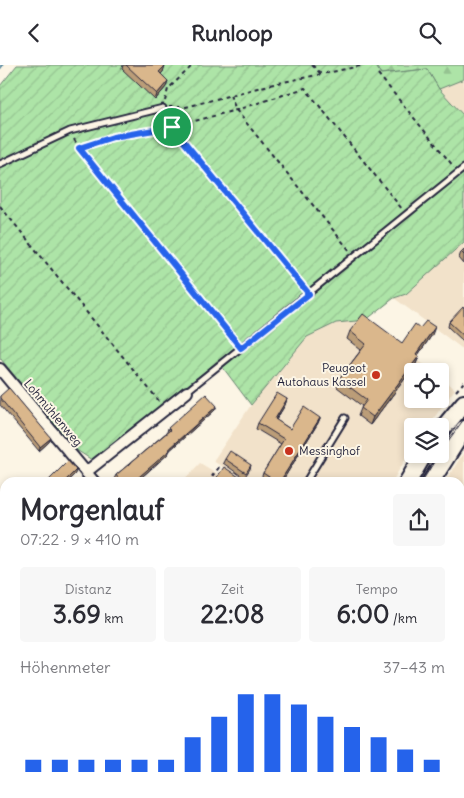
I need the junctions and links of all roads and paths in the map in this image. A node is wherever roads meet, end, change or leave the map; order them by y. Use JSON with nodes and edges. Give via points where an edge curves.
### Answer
{"nodes":[{"id":1,"x":193,"y":65,"type":"edge"},
{"id":2,"x":312,"y":65,"type":"edge"},
{"id":3,"x":365,"y":65,"type":"edge"},
{"id":4,"x":321,"y":74,"type":"junction"},
{"id":5,"x":378,"y":74,"type":"dead end"},
{"id":6,"x":230,"y":95,"type":"junction"},
{"id":7,"x":164,"y":107,"type":"junction"},
{"id":8,"x":236,"y":110,"type":"junction"},
{"id":9,"x":172,"y":127,"type":"junction"},
{"id":10,"x":70,"y":131,"type":"junction"},
{"id":11,"x":79,"y":148,"type":"junction"},
{"id":12,"x":0,"y":164,"type":"edge"},
{"id":13,"x":464,"y":168,"type":"edge"},
{"id":14,"x":459,"y":173,"type":"junction"},
{"id":15,"x":0,"y":206,"type":"edge"},
{"id":16,"x":407,"y":215,"type":"junction"},
{"id":17,"x":354,"y":257,"type":"junction"},
{"id":18,"x":309,"y":294,"type":"junction"},
{"id":19,"x":241,"y":348,"type":"junction"},
{"id":20,"x":0,"y":369,"type":"edge"},
{"id":21,"x":187,"y":392,"type":"joint"},
{"id":22,"x":464,"y":403,"type":"edge"},
{"id":23,"x":165,"y":409,"type":"junction"},
{"id":24,"x":345,"y":418,"type":"dead end"},
{"id":25,"x":449,"y":421,"type":"edge"},
{"id":26,"x":464,"y":429,"type":"edge"},
{"id":27,"x":419,"y":463,"type":"edge"},
{"id":28,"x":220,"y":466,"type":"dead end"},
{"id":29,"x":87,"y":477,"type":"edge"},
{"id":30,"x":89,"y":477,"type":"edge"},
{"id":31,"x":212,"y":477,"type":"edge"},
{"id":32,"x":309,"y":477,"type":"edge"},
{"id":33,"x":411,"y":477,"type":"edge"},
{"id":34,"x":434,"y":477,"type":"edge"}],
"edges":[{"from":1,"to":7,"type":"path","via":[[168,89]]},
{"from":2,"to":4,"type":"path"},
{"from":3,"to":4,"type":"path"},
{"from":4,"to":6,"type":"path"},
{"from":5,"to":14,"type":"path"},
{"from":6,"to":7,"type":"path","via":[[186,107]]},
{"from":6,"to":8,"type":"path"},
{"from":7,"to":10,"type":"lane"},
{"from":8,"to":9,"type":"path"},
{"from":8,"to":16,"type":"path","via":[[305,88]]},
{"from":8,"to":17,"type":"path"},
{"from":9,"to":11,"type":"path","via":[[113,137]]},
{"from":9,"to":18,"type":"path"},
{"from":10,"to":11,"type":"path"},
{"from":10,"to":12,"type":"lane"},
{"from":11,"to":19,"type":"path"},
{"from":13,"to":14,"type":"lane"},
{"from":14,"to":16,"type":"lane"},
{"from":15,"to":23,"type":"path"},
{"from":16,"to":17,"type":"lane"},
{"from":17,"to":18,"type":"lane"},
{"from":18,"to":19,"type":"lane"},
{"from":19,"to":21,"type":"lane"},
{"from":20,"to":29,"type":"street","name":"Lohmühlenweg"},
{"from":21,"to":23,"type":"street","name":"Lohmühlenweg"},
{"from":22,"to":25,"type":"main road"},
{"from":23,"to":30,"type":"street","name":"Lohmühlenweg"},
{"from":24,"to":32,"type":"lane"},
{"from":26,"to":34,"type":"main road"},
{"from":27,"to":33,"type":"main road"},
{"from":28,"to":31,"type":"path"}]}
